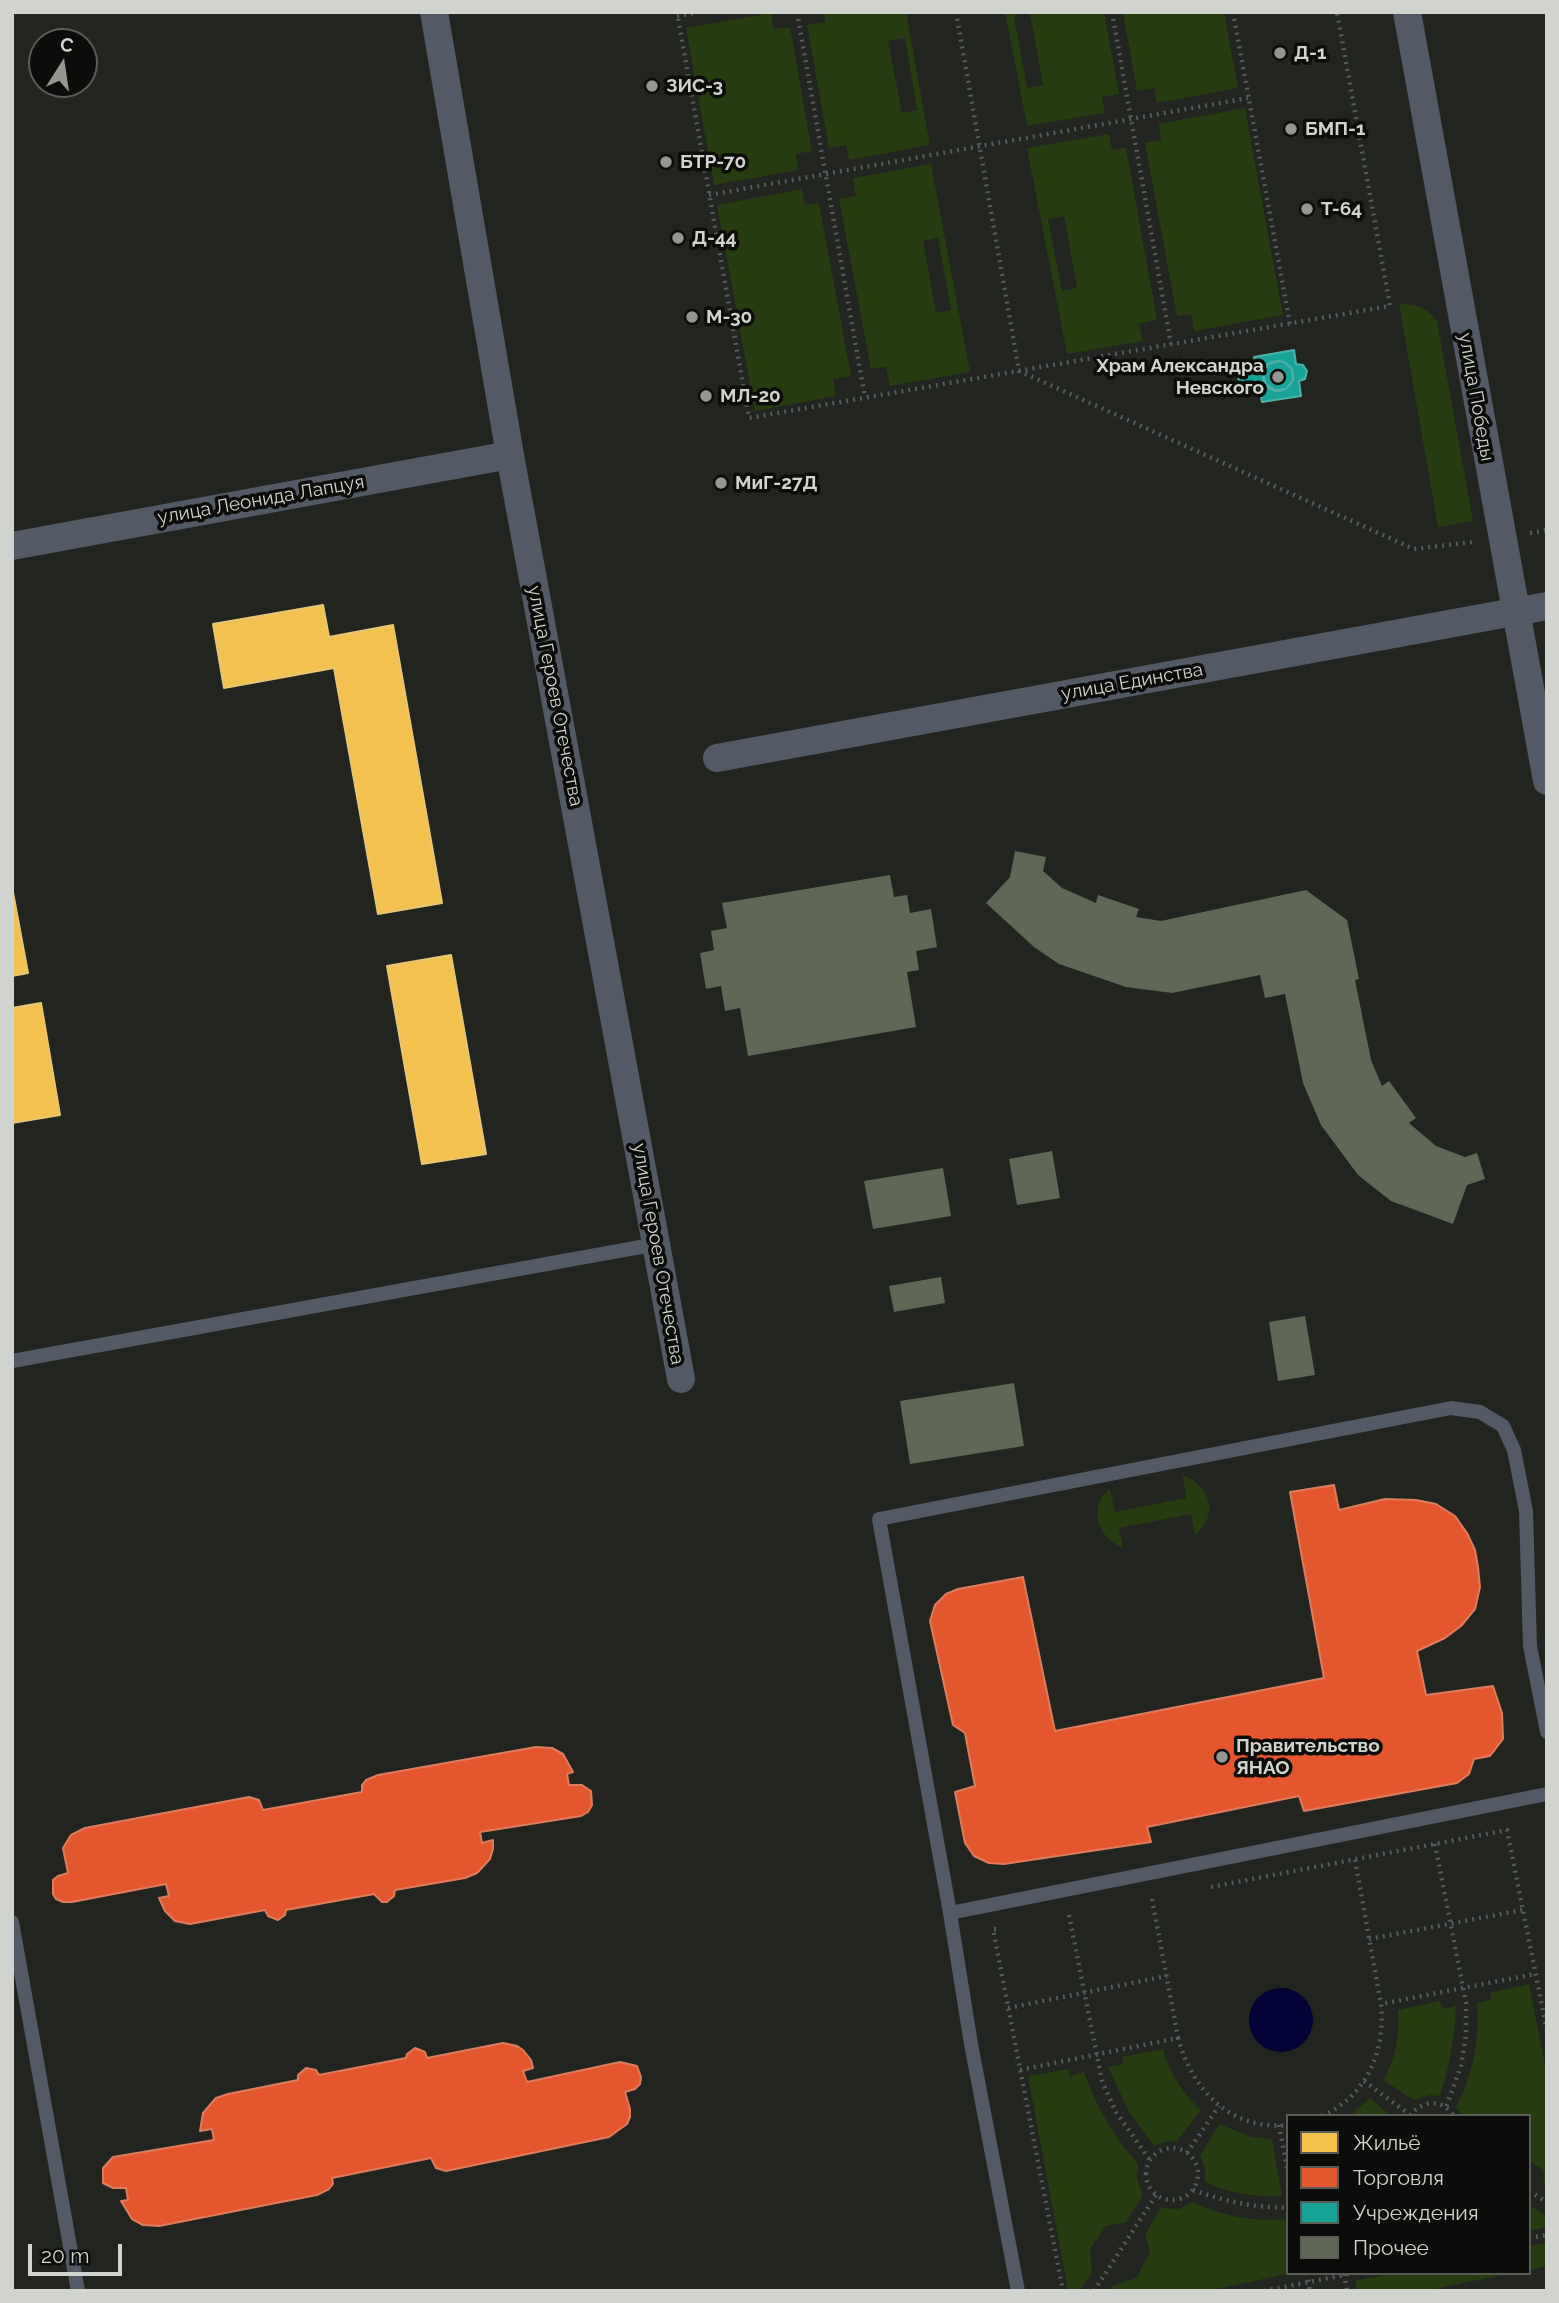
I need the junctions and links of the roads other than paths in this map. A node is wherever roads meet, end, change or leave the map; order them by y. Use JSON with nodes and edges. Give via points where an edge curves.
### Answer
{"nodes":[{"id":1,"x":434,"y":12,"type":"edge"},
{"id":2,"x":1407,"y":12,"type":"edge"},
{"id":3,"x":510,"y":455,"type":"junction"},
{"id":4,"x":12,"y":546,"type":"edge"},
{"id":5,"x":1547,"y":606,"type":"edge"},
{"id":6,"x":1516,"y":612,"type":"junction"},
{"id":7,"x":717,"y":758,"type":"dead end"},
{"id":8,"x":1547,"y":781,"type":"edge"},
{"id":9,"x":657,"y":1244,"type":"junction"},
{"id":10,"x":12,"y":1361,"type":"edge"},
{"id":11,"x":681,"y":1379,"type":"dead end"},
{"id":12,"x":1547,"y":1732,"type":"edge"},
{"id":13,"x":1547,"y":1794,"type":"edge"},
{"id":14,"x":950,"y":1913,"type":"junction"},
{"id":15,"x":12,"y":1922,"type":"edge"},
{"id":16,"x":78,"y":2291,"type":"edge"},
{"id":17,"x":1018,"y":2291,"type":"edge"}],
"edges":[{"from":1,"to":3,"type":"street","name":"улица Героев Отечества"},
{"from":2,"to":6,"type":"street","name":"улица Победы"},
{"from":3,"to":4,"type":"street","name":"улица Леонида Лапцуя"},
{"from":3,"to":9,"type":"street","name":"улица Героев Отечества"},
{"from":5,"to":6,"type":"street","name":"улица Единства"},
{"from":6,"to":7,"type":"street","name":"улица Единства"},
{"from":6,"to":8,"type":"street","name":"улица Победы"},
{"from":9,"to":10,"type":"lane"},
{"from":9,"to":11,"type":"street","name":"улица Героев Отечества"},
{"from":12,"to":14,"type":"lane","via":[[1530,1646],[1526,1511],[1514,1450],[1503,1426],[1480,1412],[1451,1408],[879,1519]]},
{"from":13,"to":14,"type":"lane"},
{"from":14,"to":17,"type":"lane"},
{"from":15,"to":16,"type":"lane"}]}
